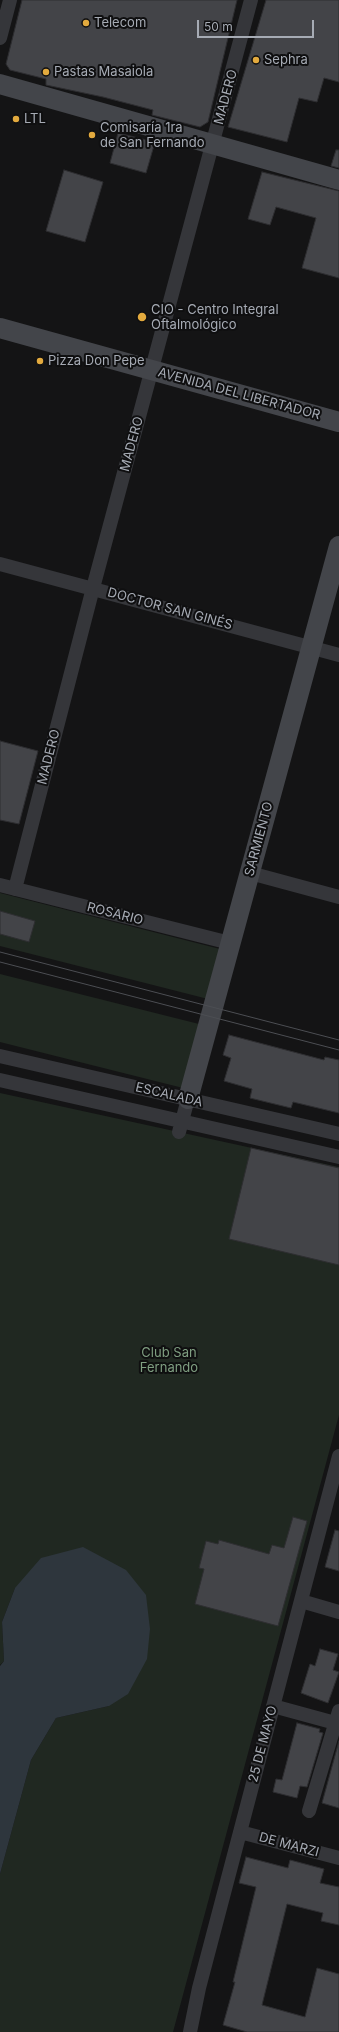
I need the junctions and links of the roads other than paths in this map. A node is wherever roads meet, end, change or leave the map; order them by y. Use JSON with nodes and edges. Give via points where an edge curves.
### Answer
{"nodes":[{"id":1,"x":10,"y":0,"type":"edge"},
{"id":2,"x":251,"y":0,"type":"edge"},
{"id":3,"x":0,"y":38,"type":"edge"},
{"id":4,"x":0,"y":84,"type":"edge"},
{"id":5,"x":213,"y":144,"type":"junction"},
{"id":6,"x":339,"y":180,"type":"edge"},
{"id":7,"x":0,"y":328,"type":"edge"},
{"id":8,"x":152,"y":370,"type":"junction"},
{"id":9,"x":339,"y":422,"type":"edge"},
{"id":10,"x":339,"y":546,"type":"edge"},
{"id":11,"x":0,"y":564,"type":"edge"},
{"id":12,"x":93,"y":588,"type":"junction"},
{"id":13,"x":311,"y":647,"type":"junction"},
{"id":14,"x":339,"y":655,"type":"edge"},
{"id":15,"x":250,"y":873,"type":"junction"},
{"id":16,"x":0,"y":885,"type":"edge"},
{"id":17,"x":16,"y":889,"type":"junction"},
{"id":18,"x":339,"y":897,"type":"edge"},
{"id":19,"x":230,"y":943,"type":"junction"},
{"id":20,"x":0,"y":1056,"type":"edge"},
{"id":21,"x":0,"y":1080,"type":"edge"},
{"id":22,"x":188,"y":1099,"type":"junction"},
{"id":23,"x":181,"y":1127,"type":"junction"},
{"id":24,"x":339,"y":1134,"type":"edge"},
{"id":25,"x":339,"y":1157,"type":"edge"},
{"id":26,"x":339,"y":1456,"type":"edge"},
{"id":27,"x":301,"y":1601,"type":"junction"},
{"id":28,"x":339,"y":1612,"type":"edge"},
{"id":29,"x":273,"y":1706,"type":"junction"},
{"id":30,"x":338,"y":1719,"type":"edge"},
{"id":31,"x":309,"y":1811,"type":"dead end"},
{"id":32,"x":240,"y":1832,"type":"junction"},
{"id":33,"x":339,"y":1858,"type":"edge"},
{"id":34,"x":190,"y":2032,"type":"edge"}],
"edges":[{"from":1,"to":3,"type":"street"},
{"from":2,"to":5,"type":"street","name":"MADERO"},
{"from":4,"to":5,"type":"main road"},
{"from":5,"to":6,"type":"main road"},
{"from":5,"to":8,"type":"street","name":"MADERO"},
{"from":7,"to":8,"type":"main road","name":"AVENIDA DEL LIBERTADOR"},
{"from":8,"to":9,"type":"main road","name":"AVENIDA DEL LIBERTADOR"},
{"from":8,"to":12,"type":"street","name":"MADERO"},
{"from":10,"to":13,"type":"main road","name":"SARMIENTO"},
{"from":11,"to":12,"type":"street","name":"DOCTOR SAN GINÉS"},
{"from":12,"to":13,"type":"street","name":"DOCTOR SAN GINÉS"},
{"from":12,"to":17,"type":"street","name":"MADERO"},
{"from":13,"to":14,"type":"street","name":"DOCTOR SAN GINÉS"},
{"from":13,"to":15,"type":"main road","name":"SARMIENTO"},
{"from":15,"to":18,"type":"street"},
{"from":15,"to":19,"type":"main road","name":"SARMIENTO"},
{"from":16,"to":17,"type":"street","name":"ROSARIO"},
{"from":17,"to":19,"type":"street","name":"ROSARIO"},
{"from":19,"to":22,"type":"main road","name":"SARMIENTO"},
{"from":20,"to":22,"type":"street","name":"ESCALADA"},
{"from":21,"to":23,"type":"street","name":"ESCALADA"},
{"from":22,"to":23,"type":"street","name":"SARMIENTO"},
{"from":22,"to":24,"type":"street","name":"ESCALADA"},
{"from":23,"to":25,"type":"street","name":"ESCALADA"},
{"from":26,"to":27,"type":"street","name":"25 DE MAYO"},
{"from":27,"to":28,"type":"street"},
{"from":27,"to":29,"type":"street","name":"25 DE MAYO"},
{"from":29,"to":30,"type":"street"},
{"from":29,"to":32,"type":"street","name":"25 DE MAYO"},
{"from":30,"to":31,"type":"street"},
{"from":32,"to":33,"type":"street","name":"DE MARZI"},
{"from":32,"to":34,"type":"street","name":"25 DE MAYO"}]}
